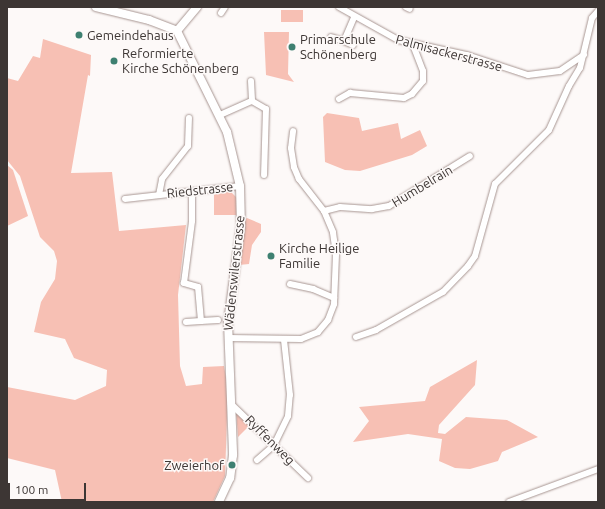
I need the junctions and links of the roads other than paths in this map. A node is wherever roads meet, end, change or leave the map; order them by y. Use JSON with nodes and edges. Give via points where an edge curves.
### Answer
{"nodes":[{"id":1,"x":96,"y":7,"type":"edge"},
{"id":2,"x":197,"y":7,"type":"edge"},
{"id":3,"x":225,"y":7,"type":"edge"},
{"id":4,"x":340,"y":7,"type":"edge"},
{"id":5,"x":598,"y":11,"type":"edge"},
{"id":6,"x":221,"y":13,"type":"dead end"},
{"id":7,"x":354,"y":17,"type":"junction"},
{"id":8,"x":177,"y":31,"type":"junction"},
{"id":9,"x":331,"y":37,"type":"dead end"},
{"id":10,"x":344,"y":41,"type":"junction"},
{"id":11,"x":353,"y":45,"type":"dead end"},
{"id":12,"x":413,"y":45,"type":"junction"},
{"id":13,"x":584,"y":54,"type":"junction"},
{"id":14,"x":251,"y":81,"type":"dead end"},
{"id":15,"x":338,"y":100,"type":"dead end"},
{"id":16,"x":252,"y":101,"type":"junction"},
{"id":17,"x":220,"y":115,"type":"junction"},
{"id":18,"x":189,"y":118,"type":"dead end"},
{"id":19,"x":294,"y":131,"type":"dead end"},
{"id":20,"x":470,"y":156,"type":"dead end"},
{"id":21,"x":264,"y":175,"type":"dead end"},
{"id":22,"x":240,"y":186,"type":"junction"},
{"id":23,"x":192,"y":192,"type":"junction"},
{"id":24,"x":159,"y":195,"type":"junction"},
{"id":25,"x":125,"y":199,"type":"dead end"},
{"id":26,"x":324,"y":211,"type":"junction"},
{"id":27,"x":290,"y":284,"type":"dead end"},
{"id":28,"x":334,"y":298,"type":"junction"},
{"id":29,"x":218,"y":320,"type":"dead end"},
{"id":30,"x":201,"y":321,"type":"junction"},
{"id":31,"x":186,"y":322,"type":"dead end"},
{"id":32,"x":356,"y":337,"type":"dead end"},
{"id":33,"x":228,"y":338,"type":"junction"},
{"id":34,"x":284,"y":340,"type":"junction"},
{"id":35,"x":231,"y":404,"type":"junction"},
{"id":36,"x":274,"y":445,"type":"junction"},
{"id":37,"x":257,"y":460,"type":"dead end"},
{"id":38,"x":598,"y":469,"type":"edge"},
{"id":39,"x":308,"y":478,"type":"dead end"},
{"id":40,"x":219,"y":502,"type":"edge"},
{"id":41,"x":509,"y":502,"type":"edge"}],
"edges":[{"from":1,"to":8,"type":"street","via":[[149,20]]},
{"from":2,"to":8,"type":"street"},
{"from":3,"to":6,"type":"street"},
{"from":4,"to":7,"type":"street","name":"Palmisackerstrasse"},
{"from":5,"to":13,"type":"street","via":[[592,18]]},
{"from":7,"to":10,"type":"street"},
{"from":7,"to":12,"type":"street","name":"Palmisackerstrasse"},
{"from":8,"to":17,"type":"street","name":"Wädenswilerstrasse"},
{"from":9,"to":10,"type":"street"},
{"from":10,"to":11,"type":"street"},
{"from":12,"to":13,"type":"street","name":"Palmisackerstrasse","via":[[467,55],[528,75],[560,71]]},
{"from":12,"to":15,"type":"street","via":[[423,71],[422,81],[412,94],[404,98],[350,93]]},
{"from":13,"to":32,"type":"street","via":[[549,130],[495,184],[474,256],[468,266],[443,292],[376,330]]},
{"from":14,"to":16,"type":"street"},
{"from":16,"to":17,"type":"street"},
{"from":16,"to":21,"type":"street","via":[[260,103],[267,114]]},
{"from":17,"to":22,"type":"street","name":"Wädenswilerstrasse","via":[[235,157]]},
{"from":18,"to":24,"type":"street","name":"Riedstrasse","via":[[188,146],[162,179]]},
{"from":19,"to":26,"type":"street","via":[[291,148],[294,168],[299,179]]},
{"from":20,"to":26,"type":"street","name":"Humbelrain","via":[[389,206],[372,209],[340,207]]},
{"from":22,"to":23,"type":"street","name":"Riedstrasse"},
{"from":22,"to":33,"type":"street","name":"Wädenswilerstrasse","via":[[241,226],[229,304]]},
{"from":23,"to":24,"type":"street","name":"Riedstrasse"},
{"from":23,"to":30,"type":"street","via":[[192,221],[184,283],[198,287]]},
{"from":24,"to":25,"type":"street","name":"Riedstrasse"},
{"from":26,"to":28,"type":"street","via":[[333,232],[336,254]]},
{"from":27,"to":28,"type":"street","via":[[313,289]]},
{"from":28,"to":34,"type":"street","via":[[328,320],[318,332],[301,339]]},
{"from":29,"to":30,"type":"street"},
{"from":30,"to":31,"type":"street"},
{"from":33,"to":34,"type":"street"},
{"from":33,"to":35,"type":"street","name":"Wädenswilerstrasse"},
{"from":34,"to":36,"type":"street","via":[[290,395],[288,416]]},
{"from":35,"to":36,"type":"street","name":"Ryffenweg"},
{"from":35,"to":40,"type":"street","name":"Wädenswilerstrasse","via":[[232,468]]},
{"from":36,"to":37,"type":"street"},
{"from":36,"to":39,"type":"street","name":"Ryffenweg"},
{"from":38,"to":41,"type":"street"}]}
